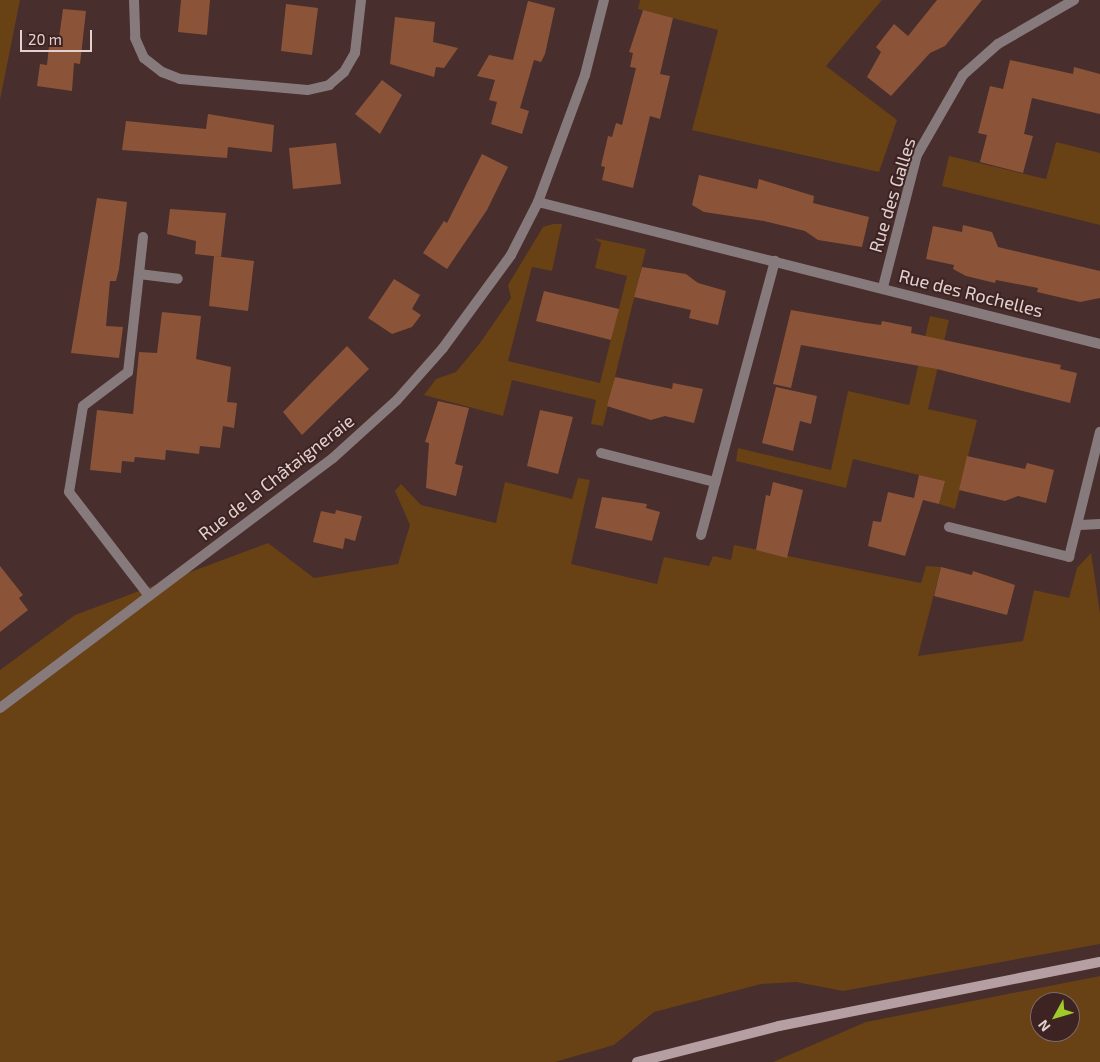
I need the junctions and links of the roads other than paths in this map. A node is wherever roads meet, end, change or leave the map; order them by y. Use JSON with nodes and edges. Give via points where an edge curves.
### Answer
{"nodes":[{"id":1,"x":134,"y":0,"type":"edge"},
{"id":2,"x":361,"y":0,"type":"edge"},
{"id":3,"x":604,"y":0,"type":"edge"},
{"id":4,"x":1074,"y":0,"type":"edge"},
{"id":5,"x":538,"y":202,"type":"junction"},
{"id":6,"x":143,"y":237,"type":"dead end"},
{"id":7,"x":775,"y":261,"type":"junction"},
{"id":8,"x":139,"y":274,"type":"junction"},
{"id":9,"x":178,"y":279,"type":"dead end"},
{"id":10,"x":883,"y":287,"type":"junction"},
{"id":11,"x":1100,"y":344,"type":"edge"},
{"id":12,"x":1100,"y":432,"type":"edge"},
{"id":13,"x":601,"y":453,"type":"dead end"},
{"id":14,"x":715,"y":482,"type":"junction"},
{"id":15,"x":1080,"y":524,"type":"junction"},
{"id":16,"x":1100,"y":524,"type":"edge"},
{"id":17,"x":949,"y":527,"type":"dead end"},
{"id":18,"x":701,"y":535,"type":"dead end"},
{"id":19,"x":148,"y":596,"type":"junction"},
{"id":20,"x":0,"y":708,"type":"edge"},
{"id":21,"x":1100,"y":962,"type":"edge"},
{"id":22,"x":637,"y":1062,"type":"edge"}],
"edges":[{"from":1,"to":2,"type":"street","via":[[135,38],[144,58],[162,72],[180,79],[308,90],[329,86],[344,72],[355,53]]},
{"from":3,"to":5,"type":"street","name":"Rue de la Châtaigneraie","via":[[582,84]]},
{"from":4,"to":10,"type":"street","name":"Rue des Galles","via":[[998,44],[963,75],[917,155]]},
{"from":5,"to":7,"type":"street","name":"Rue des Rochelles"},
{"from":5,"to":19,"type":"street","name":"Rue de la Châtaigneraie","via":[[481,300],[397,400],[333,458]]},
{"from":6,"to":8,"type":"street"},
{"from":7,"to":10,"type":"street","name":"Rue des Rochelles"},
{"from":7,"to":14,"type":"street"},
{"from":8,"to":9,"type":"street"},
{"from":8,"to":19,"type":"street","via":[[128,372],[83,406],[70,492]]},
{"from":10,"to":11,"type":"street","name":"Rue des Rochelles"},
{"from":12,"to":15,"type":"street"},
{"from":13,"to":14,"type":"street"},
{"from":14,"to":18,"type":"street"},
{"from":15,"to":16,"type":"street"},
{"from":15,"to":17,"type":"street","via":[[1069,557]]},
{"from":19,"to":20,"type":"street","name":"Rue de la Châtaigneraie"},
{"from":21,"to":22,"type":"main road","via":[[779,1026]]}]}
